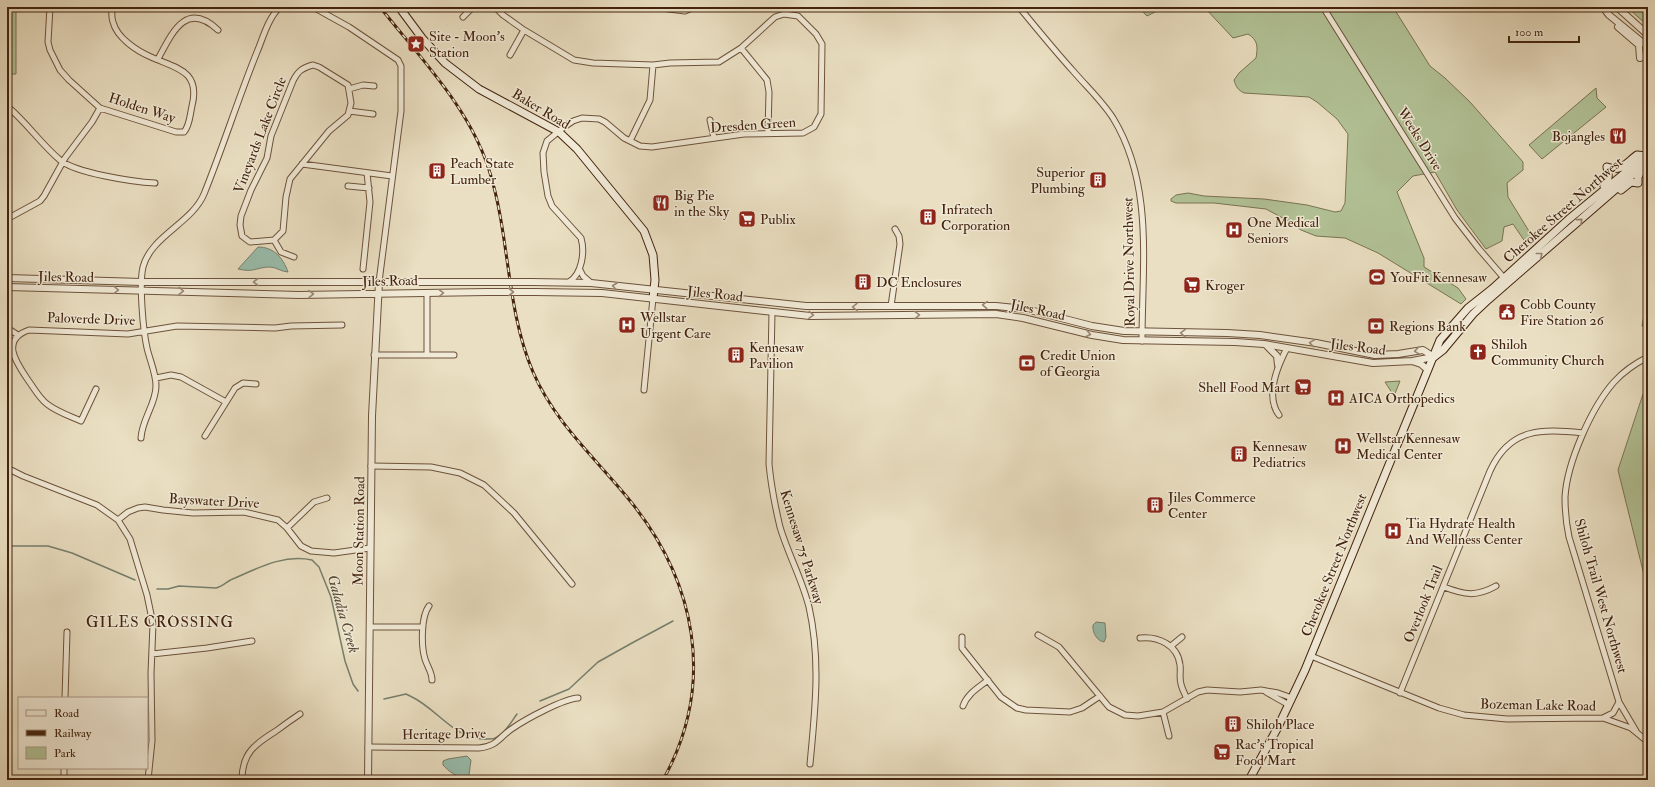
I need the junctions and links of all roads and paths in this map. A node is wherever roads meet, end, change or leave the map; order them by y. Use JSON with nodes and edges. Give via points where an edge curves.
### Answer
{"nodes":[{"id":1,"x":50,"y":7,"type":"edge"},
{"id":2,"x":112,"y":7,"type":"edge"},
{"id":3,"x":280,"y":7,"type":"edge"},
{"id":4,"x":313,"y":7,"type":"edge"},
{"id":5,"x":399,"y":7,"type":"edge"},
{"id":6,"x":473,"y":7,"type":"edge"},
{"id":7,"x":496,"y":7,"type":"edge"},
{"id":8,"x":612,"y":7,"type":"edge"},
{"id":9,"x":695,"y":7,"type":"edge"},
{"id":10,"x":1019,"y":7,"type":"edge"},
{"id":11,"x":1323,"y":7,"type":"edge"},
{"id":12,"x":1603,"y":7,"type":"edge"},
{"id":13,"x":1617,"y":7,"type":"edge"},
{"id":14,"x":463,"y":17,"type":"dead end"},
{"id":15,"x":1615,"y":19,"type":"junction"},
{"id":16,"x":218,"y":30,"type":"dead end"},
{"id":17,"x":524,"y":30,"type":"junction"},
{"id":18,"x":1648,"y":35,"type":"edge"},
{"id":19,"x":1648,"y":47,"type":"edge"},
{"id":20,"x":741,"y":48,"type":"junction"},
{"id":21,"x":510,"y":55,"type":"dead end"},
{"id":22,"x":1648,"y":55,"type":"edge"},
{"id":23,"x":158,"y":59,"type":"junction"},
{"id":24,"x":653,"y":65,"type":"junction"},
{"id":25,"x":374,"y":86,"type":"dead end"},
{"id":26,"x":349,"y":89,"type":"junction"},
{"id":27,"x":8,"y":107,"type":"dead end"},
{"id":28,"x":100,"y":108,"type":"junction"},
{"id":29,"x":349,"y":111,"type":"junction"},
{"id":30,"x":373,"y":114,"type":"dead end"},
{"id":31,"x":710,"y":120,"type":"dead end"},
{"id":32,"x":1648,"y":131,"type":"edge"},
{"id":33,"x":559,"y":132,"type":"junction"},
{"id":34,"x":768,"y":133,"type":"junction"},
{"id":35,"x":714,"y":138,"type":"junction"},
{"id":36,"x":630,"y":141,"type":"junction"},
{"id":37,"x":1647,"y":158,"type":"edge"},
{"id":38,"x":63,"y":162,"type":"junction"},
{"id":39,"x":302,"y":164,"type":"junction"},
{"id":40,"x":367,"y":173,"type":"junction"},
{"id":41,"x":392,"y":176,"type":"junction"},
{"id":42,"x":155,"y":183,"type":"dead end"},
{"id":43,"x":348,"y":186,"type":"dead end"},
{"id":44,"x":369,"y":188,"type":"junction"},
{"id":45,"x":1604,"y":191,"type":"junction"},
{"id":46,"x":7,"y":219,"type":"edge"},
{"id":47,"x":895,"y":229,"type":"dead end"},
{"id":48,"x":274,"y":240,"type":"junction"},
{"id":49,"x":294,"y":257,"type":"dead end"},
{"id":50,"x":363,"y":269,"type":"dead end"},
{"id":51,"x":580,"y":270,"type":"junction"},
{"id":52,"x":7,"y":278,"type":"edge"},
{"id":53,"x":1504,"y":278,"type":"junction"},
{"id":54,"x":142,"y":282,"type":"junction"},
{"id":55,"x":379,"y":282,"type":"junction"},
{"id":56,"x":569,"y":282,"type":"junction"},
{"id":57,"x":591,"y":283,"type":"junction"},
{"id":58,"x":7,"y":287,"type":"edge"},
{"id":59,"x":142,"y":290,"type":"junction"},
{"id":60,"x":654,"y":290,"type":"junction"},
{"id":61,"x":427,"y":293,"type":"junction"},
{"id":62,"x":378,"y":294,"type":"junction"},
{"id":63,"x":653,"y":298,"type":"junction"},
{"id":64,"x":891,"y":306,"type":"junction"},
{"id":65,"x":772,"y":312,"type":"junction"},
{"id":66,"x":342,"y":325,"type":"dead end"},
{"id":67,"x":7,"y":328,"type":"edge"},
{"id":68,"x":1142,"y":332,"type":"junction"},
{"id":69,"x":144,"y":333,"type":"junction"},
{"id":70,"x":18,"y":335,"type":"junction"},
{"id":71,"x":1142,"y":341,"type":"junction"},
{"id":72,"x":7,"y":342,"type":"edge"},
{"id":73,"x":1264,"y":344,"type":"junction"},
{"id":74,"x":12,"y":345,"type":"junction"},
{"id":75,"x":1287,"y":348,"type":"junction"},
{"id":76,"x":374,"y":355,"type":"junction"},
{"id":77,"x":427,"y":355,"type":"junction"},
{"id":78,"x":454,"y":355,"type":"dead end"},
{"id":79,"x":1434,"y":357,"type":"junction"},
{"id":80,"x":1648,"y":357,"type":"edge"},
{"id":81,"x":1412,"y":361,"type":"junction"},
{"id":82,"x":1278,"y":365,"type":"junction"},
{"id":83,"x":1428,"y":370,"type":"junction"},
{"id":84,"x":156,"y":378,"type":"junction"},
{"id":85,"x":256,"y":384,"type":"dead end"},
{"id":86,"x":96,"y":389,"type":"dead end"},
{"id":87,"x":644,"y":390,"type":"dead end"},
{"id":88,"x":226,"y":402,"type":"junction"},
{"id":89,"x":1278,"y":415,"type":"dead end"},
{"id":90,"x":1583,"y":433,"type":"junction"},
{"id":91,"x":205,"y":436,"type":"dead end"},
{"id":92,"x":141,"y":438,"type":"dead end"},
{"id":93,"x":371,"y":466,"type":"junction"},
{"id":94,"x":7,"y":468,"type":"edge"},
{"id":95,"x":327,"y":498,"type":"dead end"},
{"id":96,"x":118,"y":520,"type":"junction"},
{"id":97,"x":287,"y":528,"type":"junction"},
{"id":98,"x":370,"y":548,"type":"junction"},
{"id":99,"x":572,"y":584,"type":"dead end"},
{"id":100,"x":1496,"y":586,"type":"dead end"},
{"id":101,"x":1444,"y":587,"type":"junction"},
{"id":102,"x":429,"y":606,"type":"dead end"},
{"id":103,"x":370,"y":627,"type":"junction"},
{"id":104,"x":423,"y":627,"type":"junction"},
{"id":105,"x":67,"y":632,"type":"dead end"},
{"id":106,"x":1038,"y":635,"type":"dead end"},
{"id":107,"x":962,"y":637,"type":"dead end"},
{"id":108,"x":1140,"y":638,"type":"dead end"},
{"id":109,"x":1182,"y":638,"type":"dead end"},
{"id":110,"x":252,"y":641,"type":"dead end"},
{"id":111,"x":1171,"y":646,"type":"junction"},
{"id":112,"x":152,"y":654,"type":"junction"},
{"id":113,"x":1311,"y":656,"type":"junction"},
{"id":114,"x":432,"y":680,"type":"dead end"},
{"id":115,"x":988,"y":680,"type":"junction"},
{"id":116,"x":1400,"y":693,"type":"junction"},
{"id":117,"x":1100,"y":696,"type":"junction"},
{"id":118,"x":65,"y":697,"type":"edge"},
{"id":119,"x":578,"y":698,"type":"dead end"},
{"id":120,"x":1187,"y":698,"type":"junction"},
{"id":121,"x":1290,"y":701,"type":"junction"},
{"id":122,"x":1619,"y":702,"type":"junction"},
{"id":123,"x":963,"y":706,"type":"dead end"},
{"id":124,"x":1163,"y":712,"type":"junction"},
{"id":125,"x":300,"y":714,"type":"dead end"},
{"id":126,"x":1603,"y":718,"type":"junction"},
{"id":127,"x":1636,"y":731,"type":"junction"},
{"id":128,"x":1169,"y":736,"type":"dead end"},
{"id":129,"x":1648,"y":742,"type":"edge"},
{"id":130,"x":368,"y":747,"type":"junction"},
{"id":131,"x":810,"y":764,"type":"dead end"},
{"id":132,"x":64,"y":769,"type":"edge"},
{"id":133,"x":64,"y":780,"type":"edge"},
{"id":134,"x":148,"y":780,"type":"edge"},
{"id":135,"x":242,"y":780,"type":"edge"},
{"id":136,"x":368,"y":780,"type":"edge"},
{"id":137,"x":1249,"y":780,"type":"edge"}],
"edges":[{"from":1,"to":28,"type":"street","name":"Holden Way","via":[[48,42],[53,59],[69,80]]},
{"from":2,"to":23,"type":"street","via":[[113,24],[122,37],[145,54]]},
{"from":3,"to":54,"type":"street","via":[[271,18],[242,88],[201,199],[150,252],[143,268]]},
{"from":4,"to":41,"type":"street","via":[[349,27],[398,60],[401,66],[401,111]]},
{"from":5,"to":33,"type":"main road","name":"Baker Road","via":[[445,63],[479,89]]},
{"from":6,"to":14,"type":"street"},
{"from":7,"to":17,"type":"street","name":"Dresden Green"},
{"from":8,"to":9,"type":"street","via":[[685,11]]},
{"from":10,"to":68,"type":"street","name":"Royal Drive Northwest","via":[[1101,102],[1128,149],[1139,184],[1142,208]]},
{"from":11,"to":53,"type":"street","name":"Weeks Drive","via":[[1455,218]]},
{"from":12,"to":15,"type":"street"},
{"from":13,"to":18,"type":"street"},
{"from":15,"to":19,"type":"street"},
{"from":15,"to":22,"type":"street","via":[[1616,26],[1639,44],[1640,58]]},
{"from":16,"to":23,"type":"street","via":[[205,17],[189,16],[177,23]]},
{"from":17,"to":21,"type":"street"},
{"from":17,"to":24,"type":"street","name":"Dresden Green","via":[[579,61],[593,64]]},
{"from":20,"to":24,"type":"street","name":"Dresden Green","via":[[719,62]]},
{"from":20,"to":34,"type":"street","via":[[767,80]]},
{"from":20,"to":34,"type":"street","name":"Dresden Green","via":[[775,17],[784,14],[798,16],[821,40],[822,89],[821,114],[818,122],[803,134]]},
{"from":23,"to":28,"type":"street","name":"Holden Way","via":[[178,68],[193,85],[194,97],[186,129],[181,132]]},
{"from":24,"to":36,"type":"street","via":[[650,100]]},
{"from":25,"to":26,"type":"street","via":[[363,85]]},
{"from":26,"to":29,"type":"street"},
{"from":26,"to":48,"type":"street","name":"Vineyards Lake Circle","via":[[348,85],[313,65],[302,68],[296,74],[271,136],[267,158],[241,216],[242,236],[250,242]]},
{"from":27,"to":38,"type":"street"},
{"from":28,"to":38,"type":"street"},
{"from":29,"to":30,"type":"street"},
{"from":29,"to":39,"type":"street","via":[[345,119],[329,131]]},
{"from":31,"to":35,"type":"street"},
{"from":32,"to":37,"type":"main road"},
{"from":33,"to":36,"type":"street","name":"Dresden Green","via":[[572,121],[593,118],[605,122]]},
{"from":33,"to":51,"type":"street","name":"Dresden Green","via":[[551,137],[545,147],[544,172],[552,206],[581,238]]},
{"from":33,"to":60,"type":"main road","name":"Baker Road","via":[[577,149],[644,231],[653,255]]},
{"from":34,"to":35,"type":"street","name":"Dresden Green"},
{"from":35,"to":36,"type":"street","name":"Dresden Green","via":[[657,147],[640,146]]},
{"from":37,"to":45,"type":"main road","name":"Cherokee Street Northwest"},
{"from":37,"to":45,"type":"main road","via":[[1637,155],[1621,168],[1607,167],[1609,176]]},
{"from":79,"to":37,"type":"main road","name":"Cherokee Street Northwest","one_way":true,"via":[[1473,314],[1514,276],[1604,201],[1608,201],[1631,182],[1638,183],[1639,172]]},
{"from":38,"to":42,"type":"street","via":[[91,172]]},
{"from":38,"to":46,"type":"street","via":[[40,201]]},
{"from":39,"to":40,"type":"street"},
{"from":39,"to":48,"type":"street","via":[[288,184],[283,231]]},
{"from":40,"to":41,"type":"street"},
{"from":40,"to":44,"type":"street"},
{"from":41,"to":55,"type":"street"},
{"from":43,"to":44,"type":"street"},
{"from":44,"to":50,"type":"street","via":[[370,202]]},
{"from":45,"to":53,"type":"main road","name":"Cherokee Street Northwest"},
{"from":47,"to":64,"type":"street","via":[[900,244]]},
{"from":48,"to":49,"type":"street","via":[[281,252]]},
{"from":51,"to":56,"type":"street","via":[[576,278]]},
{"from":51,"to":57,"type":"street"},
{"from":52,"to":54,"type":"street","name":"Jiles Road"},
{"from":53,"to":79,"type":"main road","name":"Cherokee Street Northwest","via":[[1453,324],[1440,340]]},
{"from":55,"to":54,"type":"street","name":"Jiles Road","one_way":true},
{"from":54,"to":59,"type":"street"},
{"from":55,"to":56,"type":"street","name":"Jiles Road","bridge":true},
{"from":55,"to":62,"type":"street","name":"Moon Station Road"},
{"from":56,"to":57,"type":"street","name":"Jiles Road"},
{"from":60,"to":57,"type":"street","name":"Jiles Road","one_way":true},
{"from":58,"to":59,"type":"street","name":"Jiles Road","one_way":true},
{"from":59,"to":62,"type":"street","name":"Jiles Road","one_way":true},
{"from":59,"to":69,"type":"street"},
{"from":60,"to":63,"type":"main road","name":"Baker Road"},
{"from":64,"to":60,"type":"street","name":"Jiles Road","one_way":true,"via":[[806,306]]},
{"from":61,"to":62,"type":"street","name":"Jiles Road"},
{"from":61,"to":63,"type":"street","name":"Jiles Road","one_way":true,"bridge":true,"via":[[586,292]]},
{"from":61,"to":77,"type":"street"},
{"from":62,"to":76,"type":"street","name":"Moon Station Road"},
{"from":63,"to":65,"type":"street","name":"Jiles Road"},
{"from":63,"to":87,"type":"street"},
{"from":68,"to":64,"type":"street","name":"Jiles Road","one_way":true,"via":[[1092,326],[1012,307]]},
{"from":65,"to":71,"type":"street","name":"Jiles Road","one_way":true,"via":[[830,316],[996,314],[1035,320],[1092,335]]},
{"from":65,"to":131,"type":"street","name":"Kennesaw 75 Parkway","via":[[769,464],[780,526],[808,606],[816,648],[817,692]]},
{"from":66,"to":69,"type":"street","name":"Paloverde Drive","via":[[275,328],[177,326]]},
{"from":67,"to":70,"type":"street"},
{"from":68,"to":71,"type":"street","name":"Royal Drive Northwest"},
{"from":79,"to":68,"type":"street","name":"Jiles Road","one_way":true,"via":[[1423,350],[1366,354],[1316,343],[1244,334]]},
{"from":69,"to":70,"type":"street","name":"Paloverde Drive","via":[[37,329]]},
{"from":69,"to":84,"type":"street"},
{"from":70,"to":74,"type":"street"},
{"from":71,"to":73,"type":"street","name":"Jiles Road"},
{"from":72,"to":74,"type":"street"},
{"from":73,"to":75,"type":"street","name":"Jiles Road"},
{"from":73,"to":82,"type":"street","via":[[1274,351]]},
{"from":74,"to":86,"type":"street","via":[[16,361],[43,400],[52,408],[81,421]]},
{"from":75,"to":81,"type":"street","name":"Jiles Road","via":[[1368,362]]},
{"from":75,"to":82,"type":"street"},
{"from":76,"to":77,"type":"street"},
{"from":76,"to":93,"type":"street","name":"Moon Station Road"},
{"from":77,"to":78,"type":"street"},
{"from":79,"to":81,"type":"street","name":"Jiles Road"},
{"from":79,"to":83,"type":"main road","name":"Cherokee Street Northwest"},
{"from":80,"to":90,"type":"street","name":"Shiloh Trail West Northwest","via":[[1614,382],[1603,396]]},
{"from":81,"to":83,"type":"street"},
{"from":82,"to":89,"type":"street","via":[[1274,378],[1273,406]]},
{"from":83,"to":113,"type":"main road","name":"Cherokee Street Northwest"},
{"from":84,"to":88,"type":"street","via":[[171,375],[181,377]]},
{"from":84,"to":92,"type":"street","via":[[155,398],[144,420]]},
{"from":85,"to":88,"type":"street","via":[[239,384]]},
{"from":88,"to":91,"type":"street"},
{"from":90,"to":101,"type":"street","name":"Overlook Trail","via":[[1552,430],[1530,433],[1514,440],[1499,455],[1490,471]]},
{"from":90,"to":122,"type":"street","name":"Shiloh Trail West Northwest","via":[[1565,496],[1566,526]]},
{"from":93,"to":98,"type":"street","name":"Moon Station Road"},
{"from":93,"to":99,"type":"street","via":[[431,466],[460,474],[484,485],[514,513]]},
{"from":94,"to":96,"type":"street","via":[[88,500]]},
{"from":95,"to":97,"type":"street","via":[[314,502]]},
{"from":96,"to":97,"type":"street","name":"Bayswater Drive","via":[[128,512],[144,507],[193,513],[254,514],[278,520]]},
{"from":96,"to":112,"type":"street","via":[[130,539],[147,595],[153,624]]},
{"from":97,"to":98,"type":"street","name":"Bayswater Drive","via":[[301,546],[317,553]]},
{"from":98,"to":103,"type":"street","name":"Moon Station Road"},
{"from":100,"to":101,"type":"street","via":[[1476,594],[1457,592]]},
{"from":101,"to":116,"type":"street","name":"Overlook Trail"},
{"from":102,"to":104,"type":"street","via":[[425,611]]},
{"from":103,"to":104,"type":"street"},
{"from":103,"to":130,"type":"street","name":"Moon Station Road"},
{"from":104,"to":114,"type":"street","via":[[424,655]]},
{"from":105,"to":118,"type":"street"},
{"from":106,"to":117,"type":"street","via":[[1059,647]]},
{"from":107,"to":115,"type":"street","via":[[962,648]]},
{"from":108,"to":111,"type":"street","via":[[1153,638]]},
{"from":109,"to":111,"type":"street"},
{"from":110,"to":112,"type":"street"},
{"from":111,"to":120,"type":"street","via":[[1179,661],[1180,683]]},
{"from":112,"to":134,"type":"street","via":[[152,741]]},
{"from":113,"to":116,"type":"street","name":"Bozeman Lake Road"},
{"from":113,"to":121,"type":"main road","name":"Cherokee Street Northwest"},
{"from":115,"to":117,"type":"street","via":[[1009,704],[1026,710],[1076,711]]},
{"from":115,"to":123,"type":"street","via":[[965,700]]},
{"from":116,"to":126,"type":"street","name":"Bozeman Lake Road","via":[[1439,708],[1488,718]]},
{"from":117,"to":124,"type":"street","via":[[1109,707],[1125,715],[1138,716]]},
{"from":119,"to":130,"type":"street","name":"Heritage Drive","via":[[566,700],[521,722],[488,747]]},
{"from":120,"to":121,"type":"street","via":[[1207,690],[1261,690]]},
{"from":120,"to":124,"type":"street"},
{"from":121,"to":137,"type":"main road","name":"Cherokee Street Northwest"},
{"from":122,"to":126,"type":"street","via":[[1613,713]]},
{"from":122,"to":127,"type":"street","name":"Shiloh Trail West Northwest"},
{"from":124,"to":128,"type":"street"},
{"from":125,"to":135,"type":"street","via":[[249,751],[244,763]]},
{"from":126,"to":127,"type":"street","name":"Bozeman Lake Road"},
{"from":127,"to":129,"type":"street","name":"Bozeman Lake Road"},
{"from":130,"to":136,"type":"street","name":"Moon Station Road"},
{"from":132,"to":133,"type":"street"}]}
